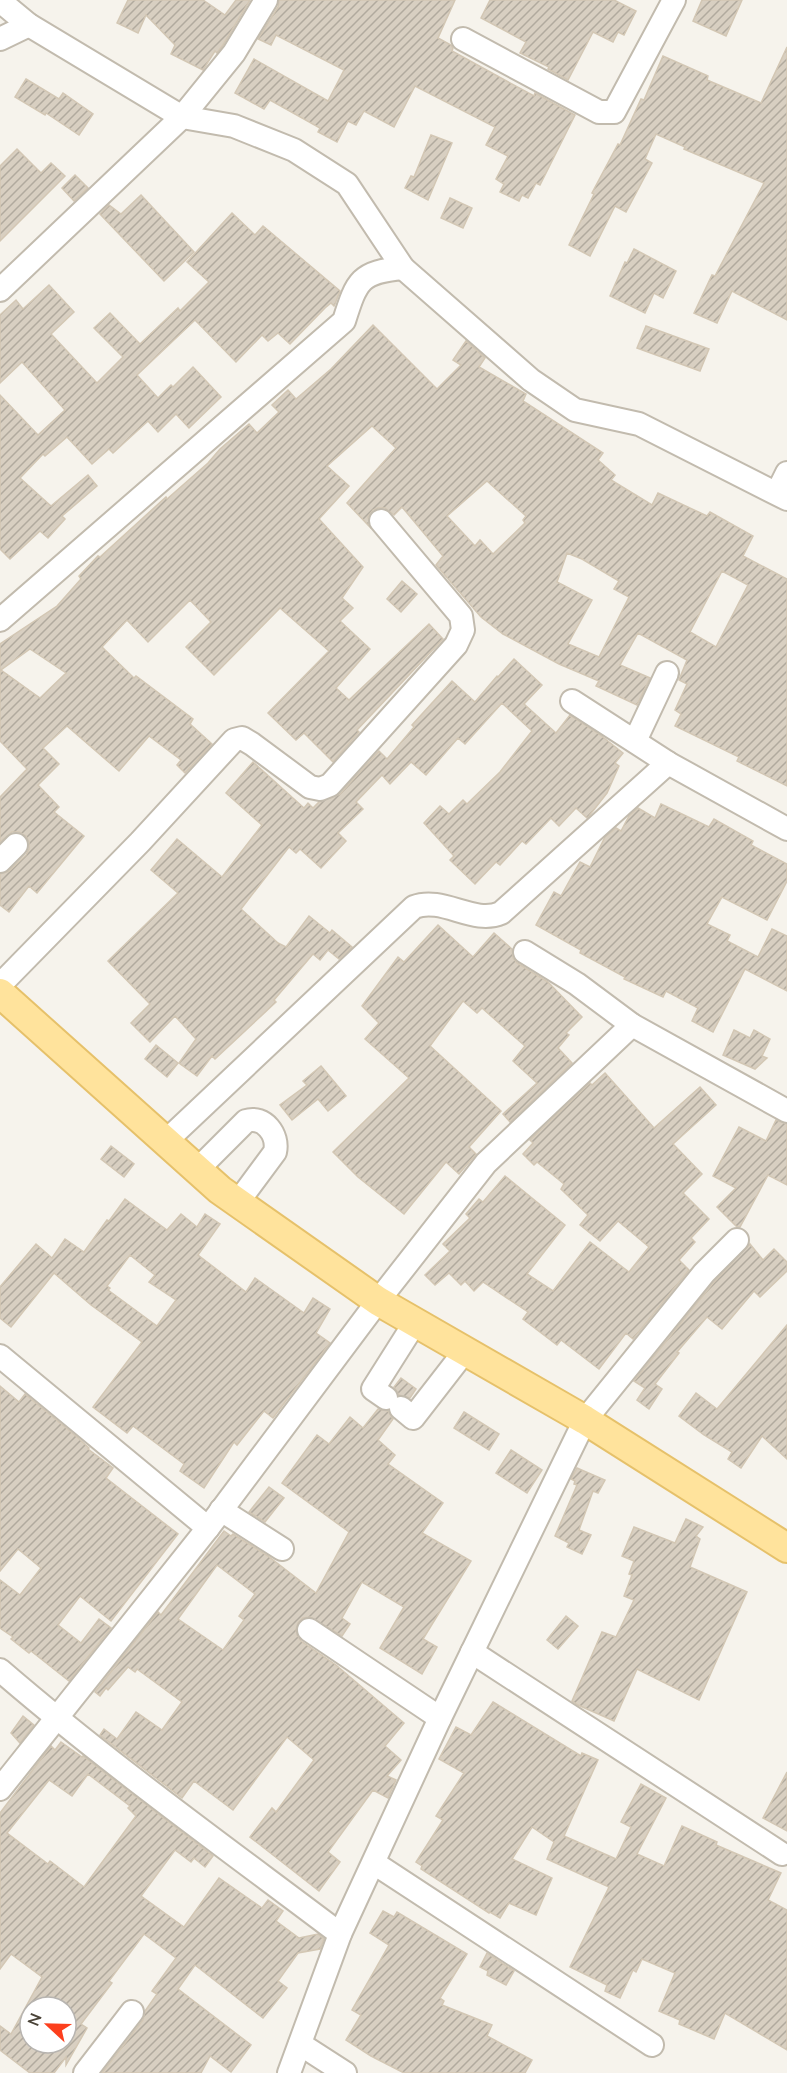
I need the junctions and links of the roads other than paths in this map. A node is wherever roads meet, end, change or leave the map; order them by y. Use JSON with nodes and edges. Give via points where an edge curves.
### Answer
{"nodes":[{"id":1,"x":266,"y":0,"type":"edge"},
{"id":2,"x":675,"y":0,"type":"edge"},
{"id":3,"x":0,"y":1,"type":"edge"},
{"id":4,"x":29,"y":25,"type":"junction"},
{"id":5,"x":0,"y":39,"type":"edge"},
{"id":6,"x":463,"y":39,"type":"dead end"},
{"id":7,"x":182,"y":117,"type":"junction"},
{"id":8,"x":404,"y":268,"type":"junction"},
{"id":9,"x":0,"y":290,"type":"edge"},
{"id":10,"x":784,"y":488,"type":"edge"},
{"id":11,"x":381,"y":521,"type":"dead end"},
{"id":12,"x":0,"y":620,"type":"edge"},
{"id":13,"x":667,"y":673,"type":"dead end"},
{"id":14,"x":572,"y":701,"type":"dead end"},
{"id":15,"x":635,"y":741,"type":"junction"},
{"id":16,"x":668,"y":763,"type":"junction"},
{"id":17,"x":787,"y":829,"type":"edge"},
{"id":18,"x":16,"y":845,"type":"dead end"},
{"id":19,"x":0,"y":861,"type":"edge"},
{"id":20,"x":525,"y":951,"type":"dead end"},
{"id":21,"x":0,"y":985,"type":"edge"},
{"id":22,"x":0,"y":993,"type":"edge"},
{"id":23,"x":632,"y":1025,"type":"junction"},
{"id":24,"x":787,"y":1111,"type":"edge"},
{"id":25,"x":166,"y":1141,"type":"junction"},
{"id":26,"x":197,"y":1170,"type":"junction"},
{"id":27,"x":238,"y":1203,"type":"junction"},
{"id":28,"x":737,"y":1240,"type":"dead end"},
{"id":29,"x":378,"y":1300,"type":"junction"},
{"id":30,"x":416,"y":1321,"type":"junction"},
{"id":31,"x":465,"y":1351,"type":"junction"},
{"id":32,"x":0,"y":1356,"type":"edge"},
{"id":33,"x":585,"y":1420,"type":"junction"},
{"id":34,"x":215,"y":1519,"type":"junction"},
{"id":35,"x":787,"y":1548,"type":"edge"},
{"id":36,"x":282,"y":1549,"type":"dead end"},
{"id":37,"x":309,"y":1630,"type":"dead end"},
{"id":38,"x":472,"y":1652,"type":"junction"},
{"id":39,"x":0,"y":1670,"type":"edge"},
{"id":40,"x":55,"y":1718,"type":"junction"},
{"id":41,"x":440,"y":1718,"type":"junction"},
{"id":42,"x":0,"y":1789,"type":"edge"},
{"id":43,"x":782,"y":1854,"type":"dead end"},
{"id":44,"x":374,"y":1863,"type":"junction"},
{"id":45,"x":340,"y":1934,"type":"junction"},
{"id":46,"x":132,"y":2012,"type":"dead end"},
{"id":47,"x":300,"y":2044,"type":"junction"},
{"id":48,"x":652,"y":2045,"type":"dead end"},
{"id":49,"x":85,"y":2073,"type":"edge"},
{"id":50,"x":289,"y":2073,"type":"edge"},
{"id":51,"x":345,"y":2073,"type":"edge"}],
"edges":[{"from":1,"to":7,"type":"street","via":[[234,53]]},
{"from":2,"to":6,"type":"street","via":[[614,112],[599,112]]},
{"from":3,"to":4,"type":"street"},
{"from":4,"to":5,"type":"street"},
{"from":4,"to":7,"type":"street"},
{"from":7,"to":8,"type":"street","via":[[234,126],[294,150],[347,184]]},
{"from":7,"to":9,"type":"street"},
{"from":8,"to":10,"type":"street","via":[[531,380],[575,410],[639,423]]},
{"from":8,"to":12,"type":"street","via":[[381,270],[362,279],[344,321]]},
{"from":11,"to":21,"type":"street","via":[[460,616],[463,630],[456,645],[330,785],[310,787],[252,744],[242,738],[234,740]]},
{"from":13,"to":15,"type":"street"},
{"from":14,"to":15,"type":"street"},
{"from":15,"to":16,"type":"street"},
{"from":16,"to":17,"type":"street"},
{"from":16,"to":25,"type":"street","via":[[501,913],[490,918],[436,904],[414,907]]},
{"from":18,"to":19,"type":"street"},
{"from":20,"to":23,"type":"street"},
{"from":22,"to":25,"type":"main road"},
{"from":23,"to":24,"type":"street"},
{"from":23,"to":29,"type":"street","via":[[486,1163]]},
{"from":25,"to":26,"type":"main road"},
{"from":26,"to":27,"type":"main road"},
{"from":26,"to":27,"type":"street","via":[[246,1120],[261,1120],[275,1136],[275,1152]]},
{"from":27,"to":29,"type":"main road"},
{"from":28,"to":33,"type":"street","via":[[704,1273]]},
{"from":29,"to":30,"type":"main road"},
{"from":29,"to":34,"type":"street"},
{"from":30,"to":31,"type":"main road"},
{"from":30,"to":31,"type":"street","via":[[373,1389],[413,1418]]},
{"from":31,"to":33,"type":"main road"},
{"from":32,"to":34,"type":"street"},
{"from":33,"to":35,"type":"main road"},
{"from":33,"to":38,"type":"street"},
{"from":34,"to":36,"type":"street"},
{"from":34,"to":40,"type":"street"},
{"from":37,"to":41,"type":"street"},
{"from":38,"to":41,"type":"street"},
{"from":38,"to":43,"type":"street"},
{"from":39,"to":40,"type":"street"},
{"from":40,"to":42,"type":"street"},
{"from":40,"to":45,"type":"street"},
{"from":41,"to":44,"type":"street"},
{"from":44,"to":45,"type":"street"},
{"from":44,"to":48,"type":"street"},
{"from":45,"to":47,"type":"street"},
{"from":46,"to":49,"type":"street"},
{"from":47,"to":50,"type":"street"},
{"from":47,"to":51,"type":"street"}]}
